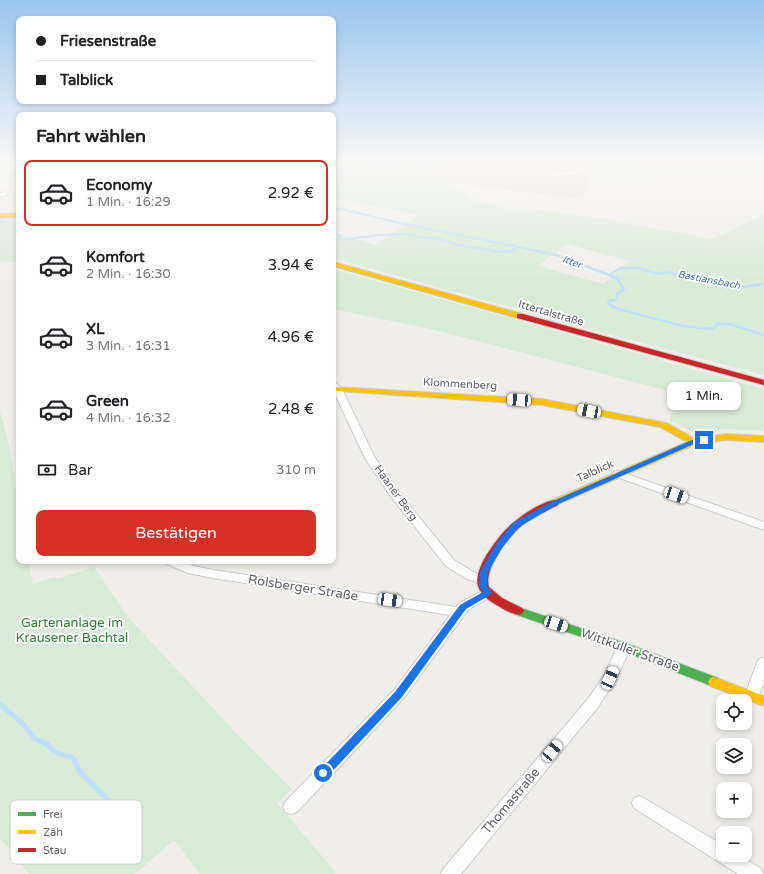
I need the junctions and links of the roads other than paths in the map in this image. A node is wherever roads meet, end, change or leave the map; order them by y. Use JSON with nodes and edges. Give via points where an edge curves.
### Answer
{"nodes":[{"id":1,"x":16,"y":215,"type":"edge"},
{"id":2,"x":0,"y":216,"type":"edge"},
{"id":3,"x":336,"y":265,"type":"edge"},
{"id":4,"x":764,"y":383,"type":"edge"},
{"id":5,"x":336,"y":387,"type":"edge"},
{"id":6,"x":336,"y":389,"type":"edge"},
{"id":7,"x":764,"y":438,"type":"edge"},
{"id":8,"x":694,"y":442,"type":"junction"},
{"id":9,"x":618,"y":474,"type":"junction"},
{"id":10,"x":764,"y":526,"type":"edge"},
{"id":11,"x":178,"y":564,"type":"edge"},
{"id":12,"x":485,"y":586,"type":"junction"},
{"id":13,"x":460,"y":612,"type":"junction"},
{"id":14,"x":624,"y":647,"type":"junction"},
{"id":15,"x":764,"y":663,"type":"edge"},
{"id":16,"x":758,"y":698,"type":"edge"},
{"id":17,"x":640,"y":803,"type":"dead end"},
{"id":18,"x":291,"y":807,"type":"dead end"},
{"id":19,"x":450,"y":874,"type":"edge"},
{"id":20,"x":754,"y":874,"type":"edge"}],
"edges":[{"from":1,"to":2,"type":"main road"},
{"from":3,"to":4,"type":"main road","name":"Ittertalstraße"},
{"from":5,"to":8,"type":"main road","name":"Klommenberg","via":[[542,402],[663,425]]},
{"from":6,"to":12,"type":"street","name":"Haaner Berg","via":[[370,458],[393,492],[450,564]]},
{"from":7,"to":8,"type":"main road","name":"Talblick","via":[[726,437]]},
{"from":8,"to":9,"type":"main road","name":"Talblick"},
{"from":9,"to":10,"type":"street"},
{"from":9,"to":12,"type":"main road","name":"Talblick","via":[[553,504],[516,525],[489,561],[484,572]]},
{"from":11,"to":13,"type":"street","name":"Rolsberger Straße","via":[[213,574]]},
{"from":12,"to":13,"type":"street"},
{"from":12,"to":14,"type":"main road","name":"Wittkuller Straße","via":[[500,602],[517,611]]},
{"from":13,"to":18,"type":"street","via":[[399,694]]},
{"from":14,"to":16,"type":"main road","name":"Wittkuller Straße"},
{"from":14,"to":19,"type":"street","name":"Thomastraße","via":[[610,678],[593,703]]},
{"from":15,"to":16,"type":"street","name":"Wittkuller Straße"},
{"from":17,"to":20,"type":"street"}]}
